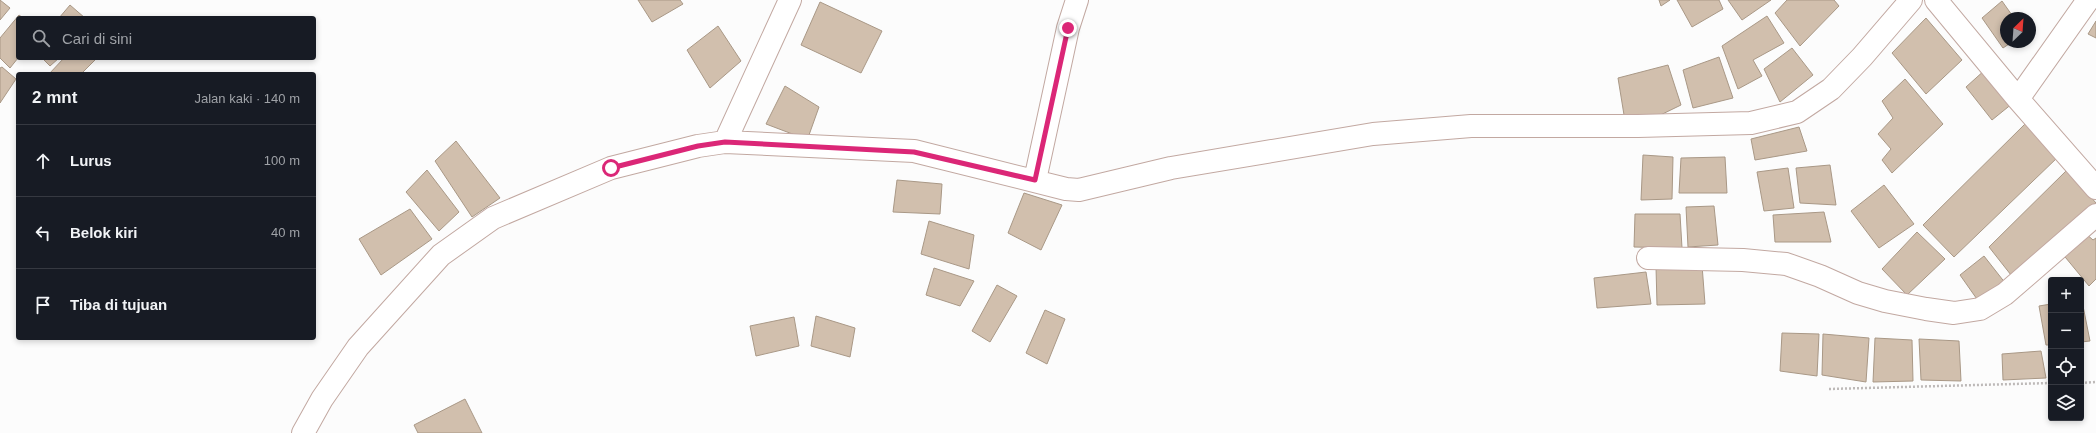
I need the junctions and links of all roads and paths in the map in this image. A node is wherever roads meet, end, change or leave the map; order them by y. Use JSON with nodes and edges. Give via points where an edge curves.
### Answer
{"nodes":[{"id":1,"x":790,"y":0,"type":"edge"},
{"id":2,"x":1077,"y":0,"type":"edge"},
{"id":3,"x":1911,"y":0,"type":"edge"},
{"id":4,"x":1936,"y":0,"type":"edge"},
{"id":5,"x":2088,"y":0,"type":"edge"},
{"id":6,"x":2018,"y":99,"type":"junction"},
{"id":7,"x":725,"y":142,"type":"junction"},
{"id":8,"x":1035,"y":180,"type":"junction"},
{"id":9,"x":2096,"y":188,"type":"edge"},
{"id":10,"x":2096,"y":215,"type":"edge"},
{"id":11,"x":1648,"y":258,"type":"dead end"},
{"id":12,"x":2096,"y":382,"type":"edge"},
{"id":13,"x":2048,"y":383,"type":"edge"},
{"id":14,"x":2084,"y":383,"type":"edge"},
{"id":15,"x":1829,"y":389,"type":"dead end"},
{"id":16,"x":303,"y":433,"type":"edge"}],
"edges":[{"from":1,"to":7,"type":"street"},
{"from":2,"to":8,"type":"street","via":[[1068,28]]},
{"from":3,"to":8,"type":"street","via":[[1831,89],[1797,112],[1751,123],[1448,128],[1357,137],[1171,168],[1079,190]]},
{"from":4,"to":6,"type":"street"},
{"from":5,"to":6,"type":"street"},
{"from":6,"to":9,"type":"street"},
{"from":7,"to":8,"type":"street","via":[[914,152]]},
{"from":7,"to":16,"type":"street","via":[[698,146],[611,168],[494,218],[441,255],[364,341],[322,399]]},
{"from":10,"to":11,"type":"street","via":[[2005,294],[1980,309],[1954,312],[1926,309],[1858,293],[1786,264],[1743,260]]},
{"from":12,"to":14,"type":"path"},
{"from":13,"to":15,"type":"path"}]}
